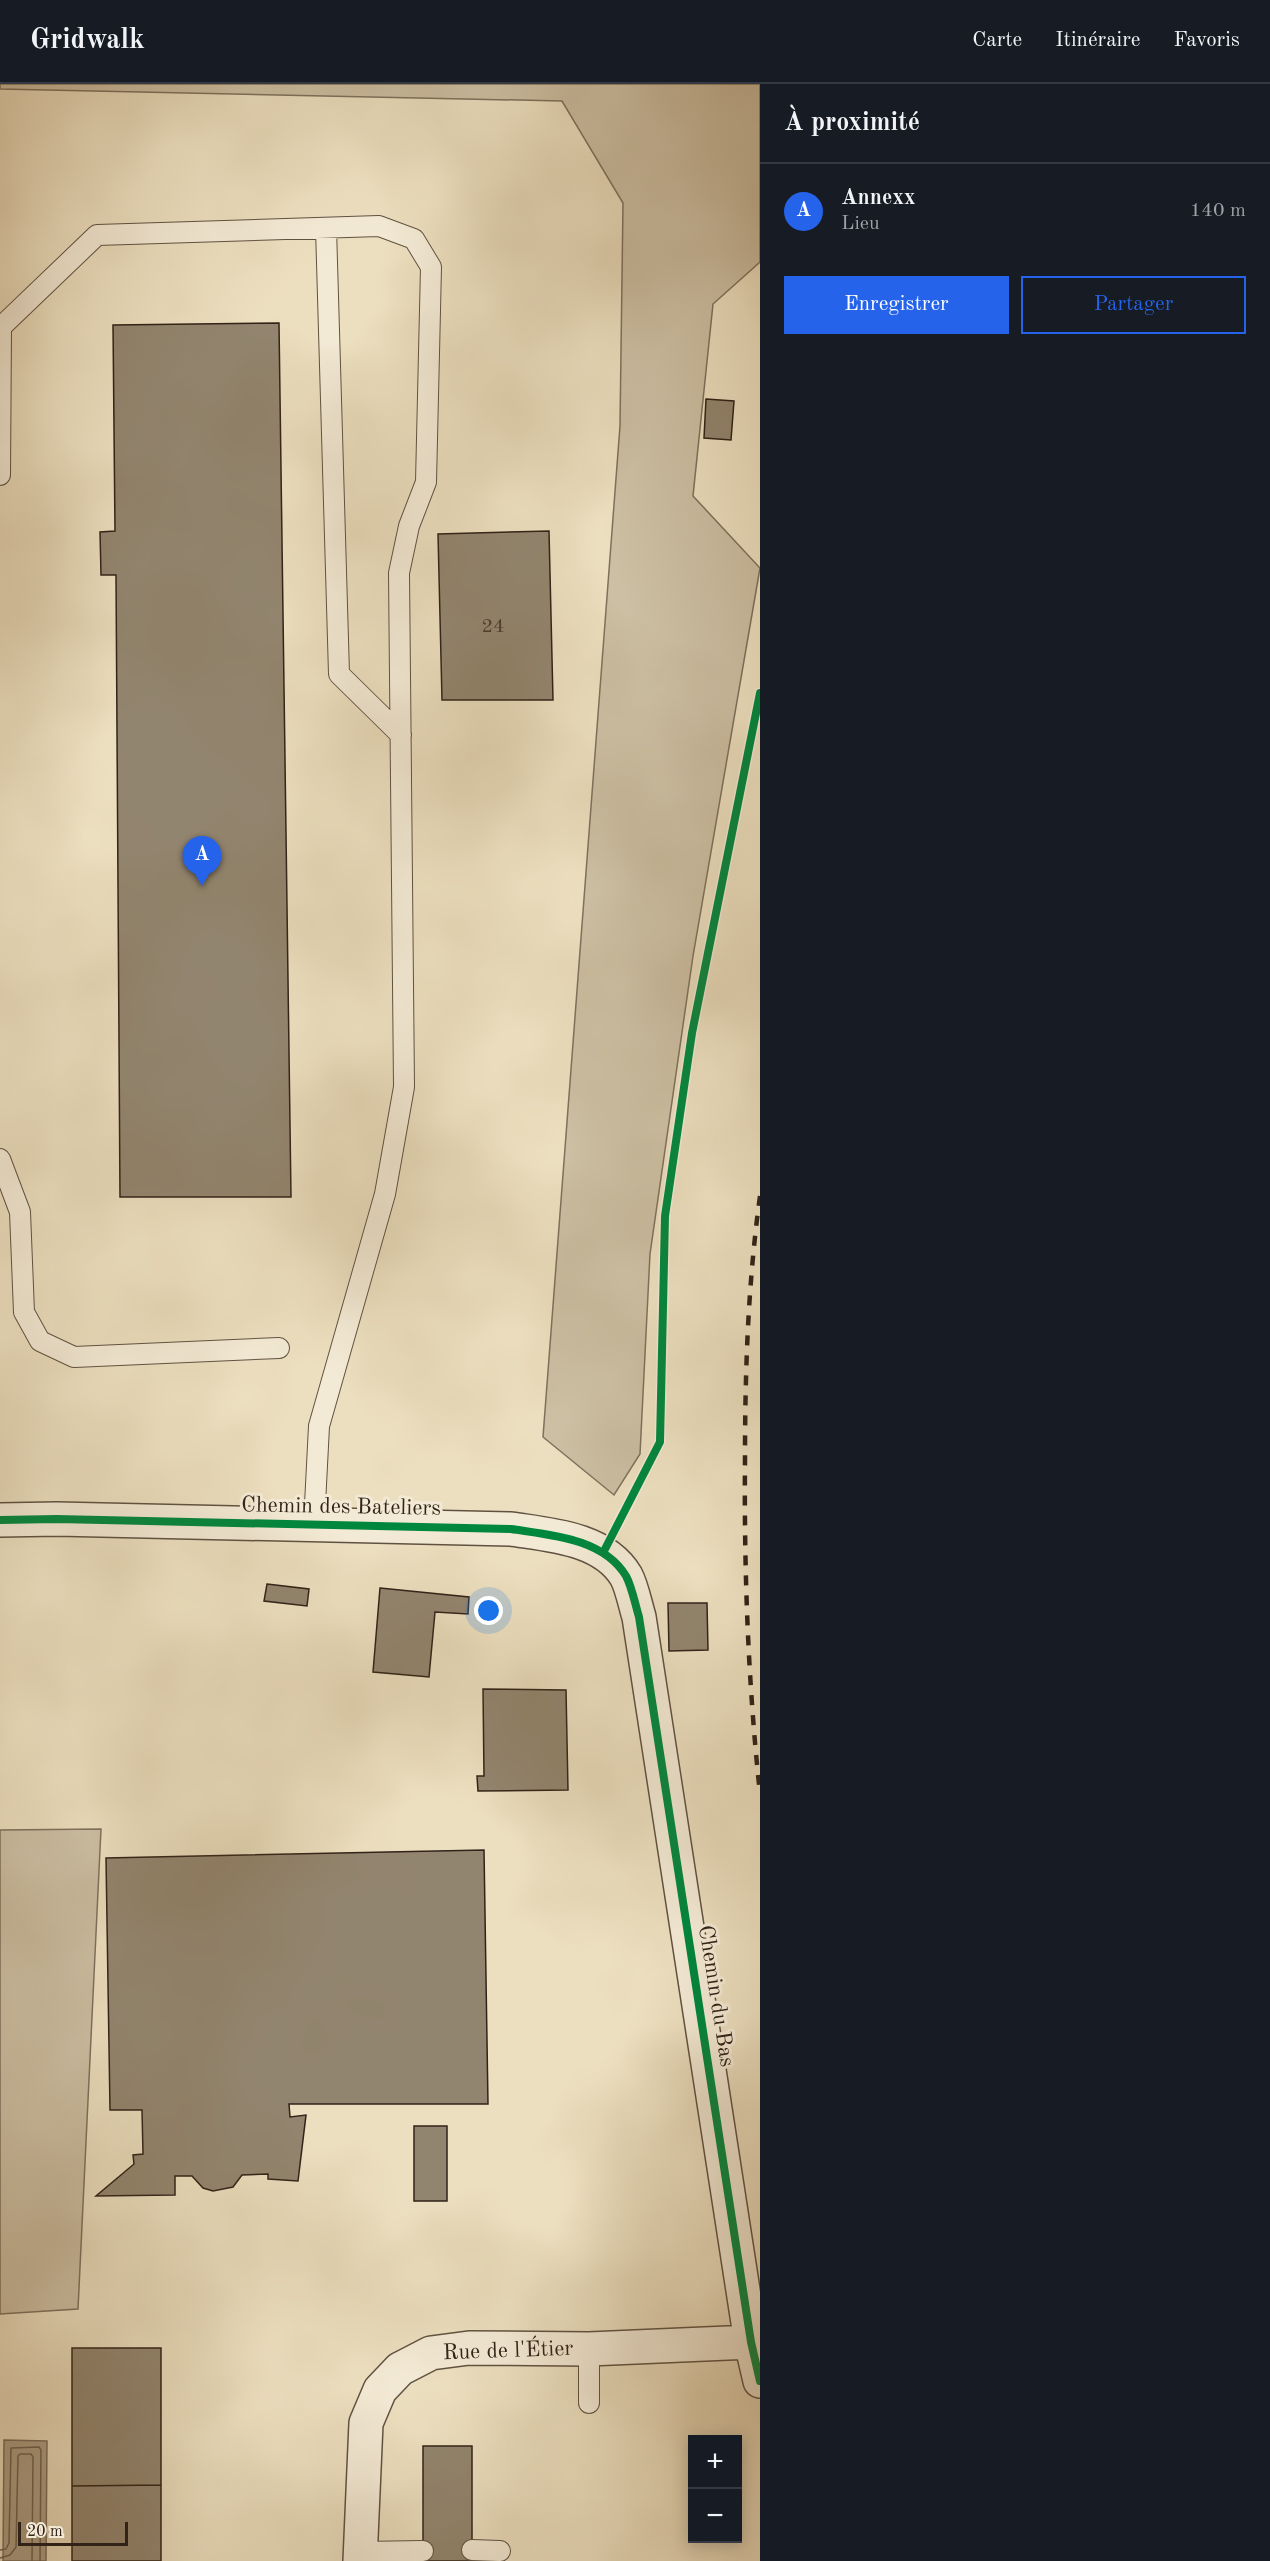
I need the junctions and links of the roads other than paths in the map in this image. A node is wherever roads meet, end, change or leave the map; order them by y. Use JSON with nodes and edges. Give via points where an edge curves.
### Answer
{"nodes":[{"id":1,"x":326,"y":228,"type":"junction"},
{"id":2,"x":0,"y":475,"type":"edge"},
{"id":3,"x":401,"y":735,"type":"junction"},
{"id":4,"x":0,"y":1159,"type":"edge"},
{"id":5,"x":279,"y":1348,"type":"dead end"},
{"id":6,"x":0,"y":1520,"type":"edge"},
{"id":7,"x":315,"y":1524,"type":"junction"},
{"id":8,"x":639,"y":1617,"type":"joint"},
{"id":9,"x":751,"y":2342,"type":"junction"},
{"id":10,"x":589,"y":2349,"type":"junction"},
{"id":11,"x":760,"y":2381,"type":"edge"},
{"id":12,"x":589,"y":2403,"type":"dead end"},
{"id":13,"x":472,"y":2550,"type":"dead end"},
{"id":14,"x":423,"y":2551,"type":"dead end"},
{"id":15,"x":500,"y":2551,"type":"dead end"},
{"id":16,"x":360,"y":2557,"type":"edge"}],
"edges":[{"from":1,"to":2,"type":"lane","via":[[97,235],[1,327]]},
{"from":1,"to":3,"type":"lane","via":[[339,674]]},
{"from":1,"to":3,"type":"lane","via":[[379,226],[414,239],[431,267],[426,482],[409,526],[399,573]]},
{"from":3,"to":7,"type":"lane","via":[[404,1087],[385,1194],[319,1426]]},
{"from":4,"to":5,"type":"lane","via":[[20,1212],[24,1312],[40,1341],[74,1357]]},
{"from":6,"to":7,"type":"street","name":"Chemin des Bateliers"},
{"from":7,"to":8,"type":"street","name":"Chemin des Bateliers","via":[[511,1529],[566,1537],[603,1553],[626,1576]]},
{"from":8,"to":9,"type":"street","name":"Chemin du Bas"},
{"from":9,"to":10,"type":"street","name":"Rue de l'Étier"},
{"from":9,"to":11,"type":"street","name":"Chemin du Bas"},
{"from":10,"to":12,"type":"lane"},
{"from":10,"to":16,"type":"street","name":"Rue de l'Étier","via":[[469,2348],[431,2353],[400,2369],[380,2390],[366,2423]]},
{"from":13,"to":15,"type":"lane"},
{"from":14,"to":16,"type":"lane"}]}
